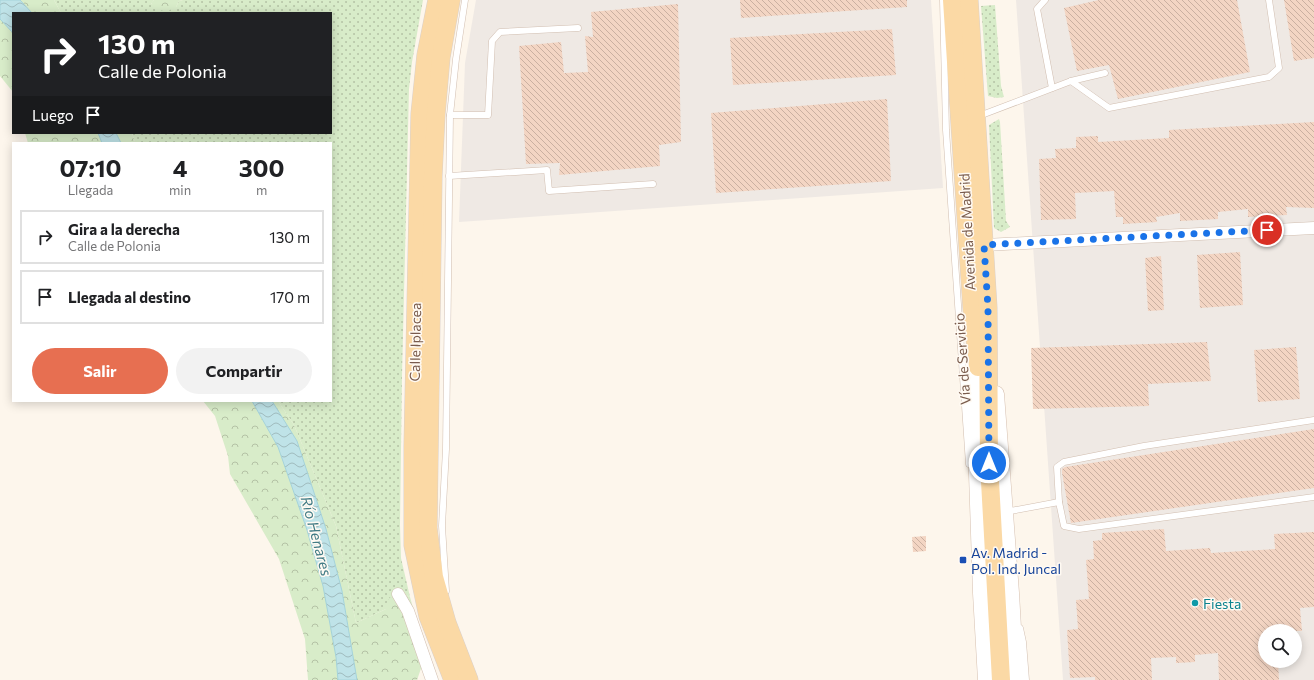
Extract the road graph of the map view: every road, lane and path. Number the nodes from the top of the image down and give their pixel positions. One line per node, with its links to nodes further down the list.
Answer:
1 (437, 0): 28 (main road, Calle Iplacea)
2 (451, 0): 26 (main road, Calle Iplacea)
3 (465, 0): 12 (lane)
4 (969, 0): 13 (main road, Avenida de Madrid)
5 (1045, 0): 11 (lane)
6 (1269, 0): 10 (lane)
7 (946, 1): 18 (main road, Avenida de Madrid); 23 (lane, Vía de Servicio)
8 (578, 28): 12 (lane)
9 (1105, 73): 10 (lane)
10 (1071, 81): 11 (lane)
11 (1052, 88): 13 (lane)
12 (450, 114): 14 (lane)
13 (975, 117): 17 (main road, Avenida de Madrid)
14 (449, 176): 15 (lane); 26 (lane)
15 (653, 184)
16 (1314, 228): 17 (street)
17 (984, 245): 18 (main road, Avenida de Madrid)
18 (980, 308): 22 (street); 23 (street); 31 (main road, Avenida de Madrid)
19 (1314, 420): 21 (lane)
20 (1314, 497): 21 (lane)
21 (1059, 502): 22 (lane)
22 (1005, 512): 24 (street)
23 (981, 593): 30 (street)
24 (1011, 593): 32 (street); 33 (lane)
25 (398, 594): 27 (street)
26 (447, 623): 29 (main road, Calle Iplacea)
27 (432, 680)
28 (453, 680)
29 (468, 680)
30 (986, 680)
31 (1001, 680)
32 (1016, 680)
33 (1026, 680)

